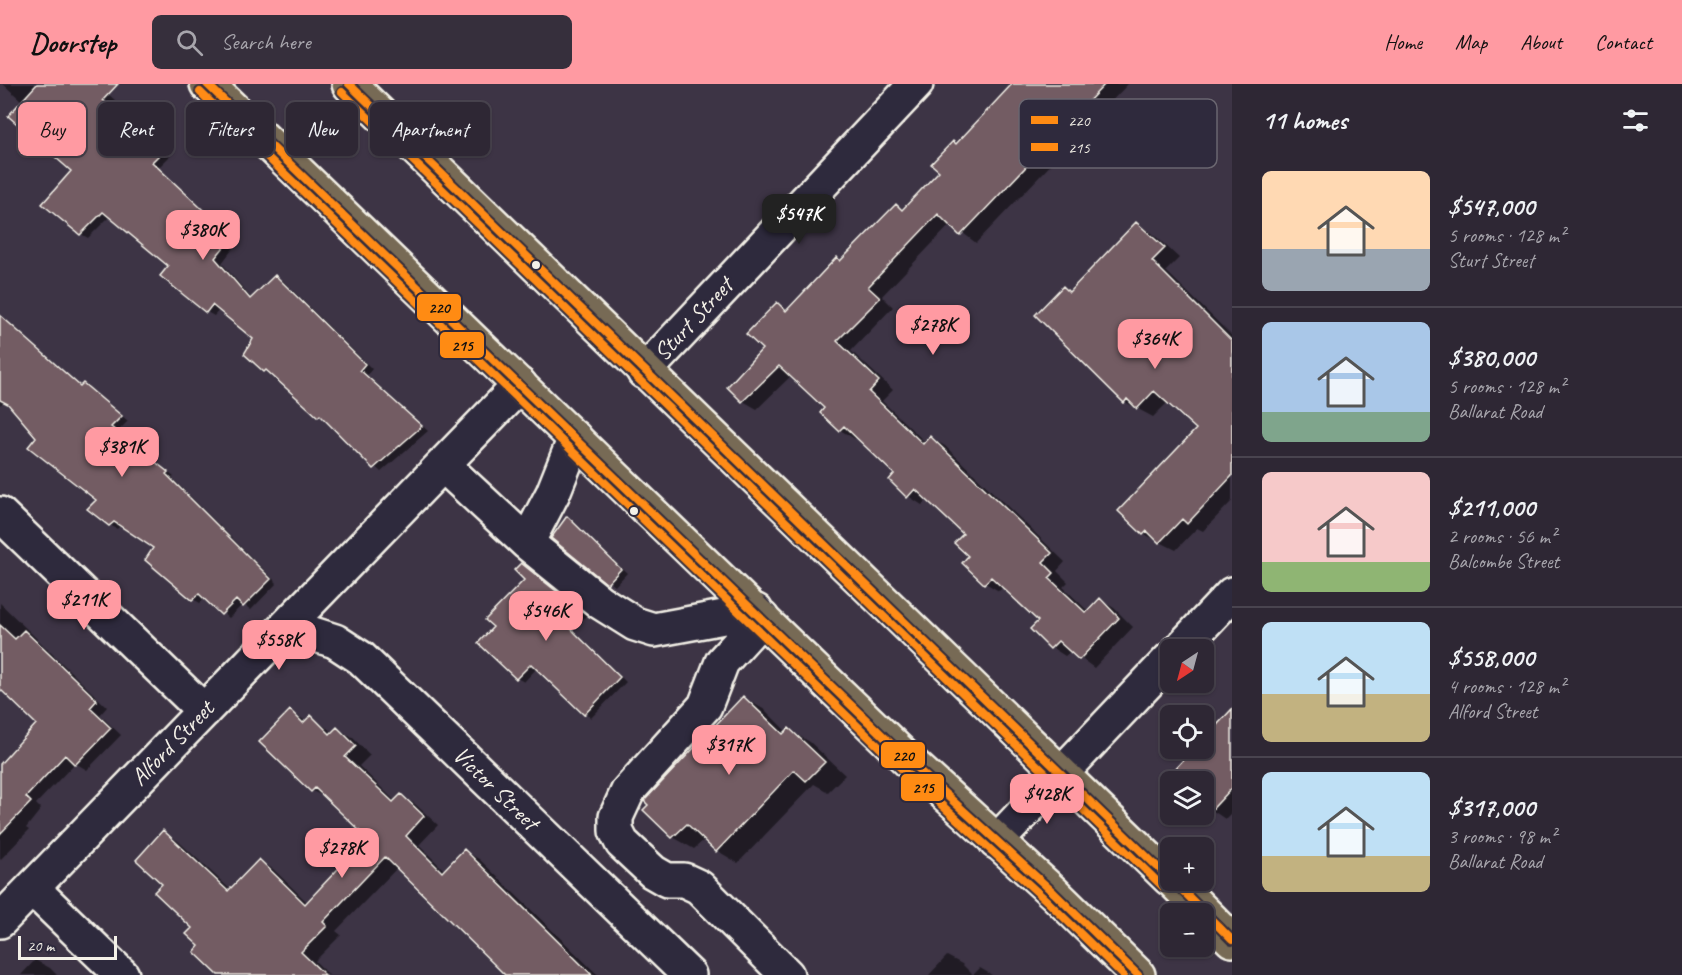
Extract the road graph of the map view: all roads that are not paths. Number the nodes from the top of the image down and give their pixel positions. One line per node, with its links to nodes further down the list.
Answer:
1 (207, 84): 5 (highway)
2 (349, 84): 4 (highway)
3 (916, 84): 4 (street, Sturt Street)
4 (644, 372): 16 (highway)
5 (520, 385): 6 (highway); 7 (street, Alford Street)
6 (575, 438): 9 (street); 11 (highway)
7 (443, 465): 9 (street); 12 (street, Alford Street)
8 (0, 514): 15 (street)
9 (527, 543): 11 (street)
10 (1232, 594): 13 (street)
11 (759, 615): 17 (highway); 19 (street)
12 (288, 626): 15 (street, Alford Street); 25 (street, Victor Street)
13 (1189, 639)
14 (1160, 669): 16 (street)
15 (204, 711): 20 (street, Alford Street)
16 (1062, 772): 17 (street); 18 (highway)
17 (996, 842): 28 (highway)
18 (1160, 869)
19 (653, 872): 26 (street); 27 (street)
20 (32, 888): 22 (street, Alford Street); 24 (street)
21 (1182, 891): 23 (highway)
22 (0, 921)
23 (1232, 940)
24 (122, 975)
25 (689, 975)
26 (761, 975)
27 (787, 975)
28 (1138, 975)

